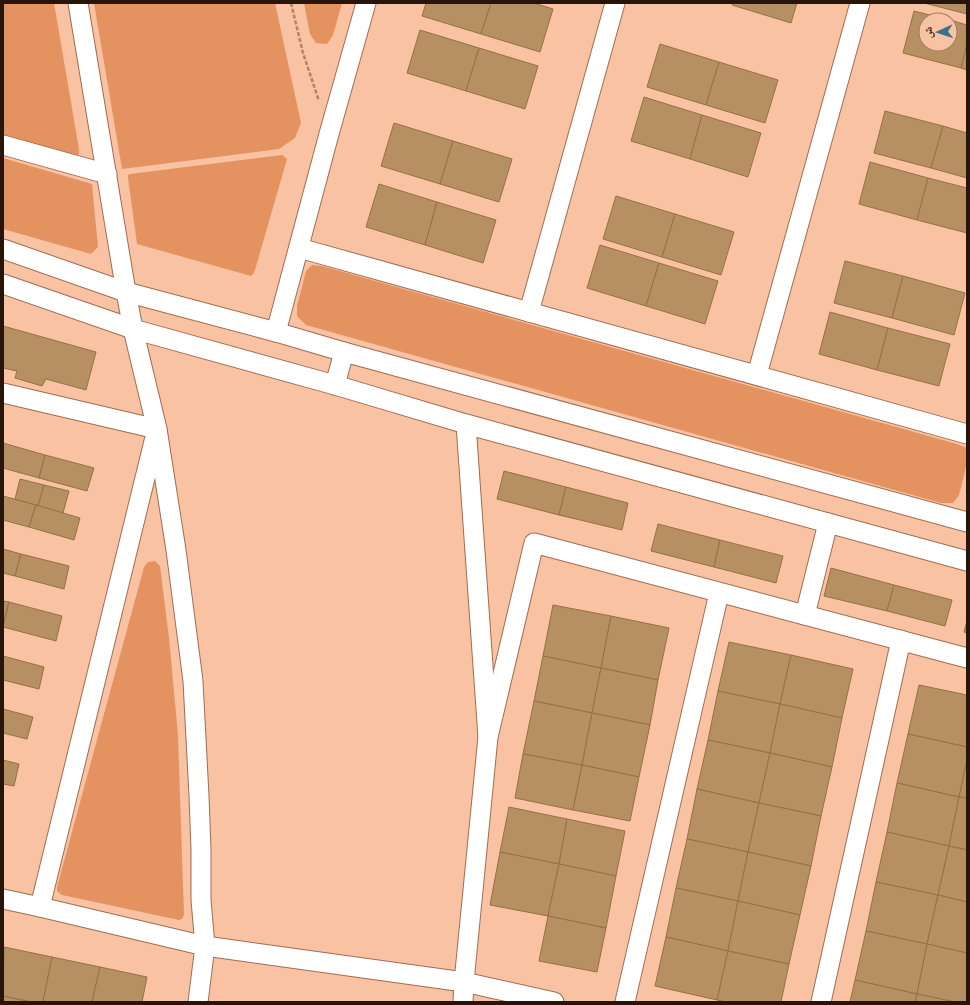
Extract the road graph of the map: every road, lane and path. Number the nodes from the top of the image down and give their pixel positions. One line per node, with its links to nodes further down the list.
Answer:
1 (78, 3): 8 (street)
2 (291, 3): 6 (path)
3 (366, 3): 9 (street)
4 (615, 3): 13 (street)
5 (860, 3): 17 (street)
6 (320, 104)
7 (3, 145): 8 (street)
8 (107, 174): 12 (street)
9 (299, 248): 13 (street); 15 (street)
10 (3, 249): 12 (street)
11 (3, 284): 14 (street)
12 (126, 292): 14 (street); 15 (street)
13 (529, 312): 17 (street)
14 (133, 329): 18 (street); 21 (street)
15 (276, 332): 16 (street)
16 (344, 352): 18 (street); 23 (street)
17 (757, 375): 22 (street)
18 (335, 386): 20 (street)
19 (3, 393): 21 (street)
20 (466, 424): 24 (street); 30 (street)
21 (157, 429): 32 (street); 33 (street)
22 (967, 434)
23 (965, 516)
24 (828, 523): 25 (street); 27 (street)
25 (967, 562)
26 (719, 592): 27 (street); 30 (street); 38 (street)
27 (805, 616): 28 (street)
28 (901, 640): 29 (street); 39 (street)
29 (967, 658)
30 (488, 737): 34 (street)
31 (3, 899): 32 (street)
32 (40, 907): 33 (street)
33 (205, 946): 34 (street); 35 (street)
34 (464, 982): 36 (street); 37 (street)
35 (198, 1002)
36 (463, 1002)
37 (554, 1002)
38 (625, 1002)
39 (821, 1002)

